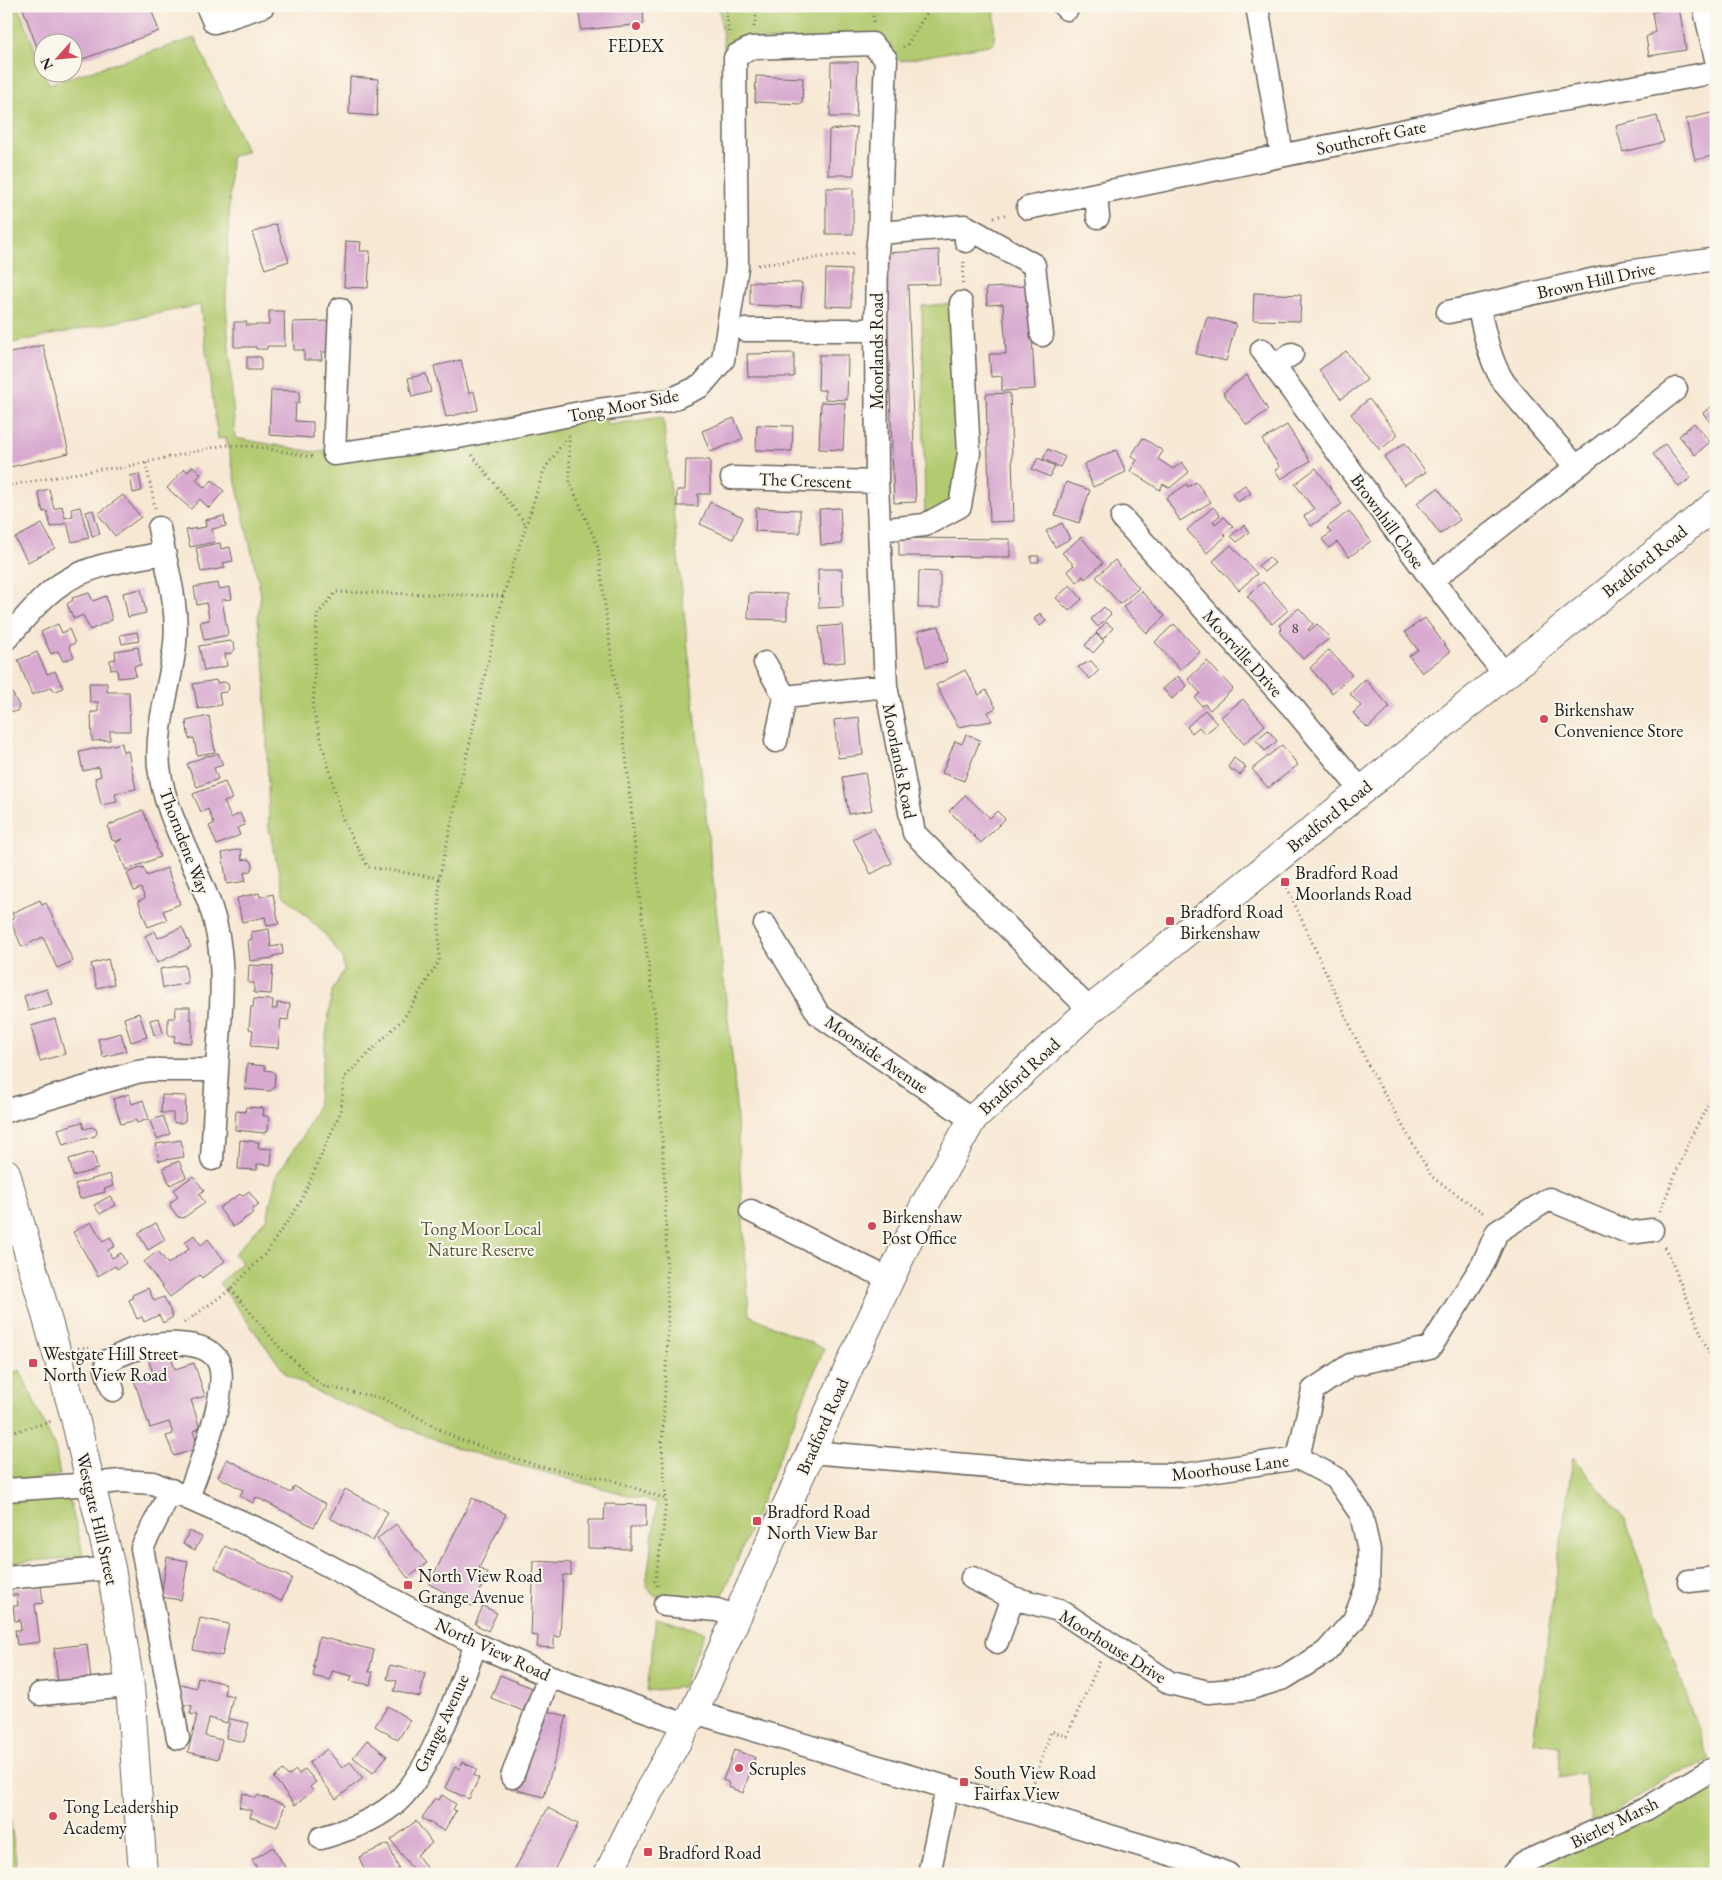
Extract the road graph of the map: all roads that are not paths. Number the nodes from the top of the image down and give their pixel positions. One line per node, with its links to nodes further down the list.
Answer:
1 (207, 6): 2 (street)
2 (263, 6)
3 (1257, 6): 8 (street)
4 (1704, 6): 6 (street)
5 (879, 52): 12 (street, Moorlands Road); 16 (street, Tong Moor Side)
6 (1716, 59)
7 (1716, 72): 8 (street, Southcroft Gate)
8 (1282, 156): 9 (street, Southcroft Gate)
9 (1096, 195): 10 (street, Southcroft Gate); 11 (street)
10 (1028, 208)
11 (1098, 217)
12 (878, 242): 19 (street, Moorlands Road); 20 (street)
13 (1716, 260): 15 (street, Brown Hill Drive)
14 (961, 303): 29 (street)
15 (1478, 306): 17 (street, Brown Hill Drive); 23 (street)
16 (340, 309)
17 (1448, 312)
18 (745, 330): 19 (street)
19 (876, 330): 25 (street, Moorlands Road)
20 (1042, 335)
21 (1276, 357): 31 (street, Brownhill Close)
22 (1661, 393): 23 (street)
23 (1576, 467): 31 (street)
24 (732, 478): 25 (street, The Crescent)
25 (877, 482): 29 (street, Moorlands Road)
26 (1716, 504): 34 (main road, Bradford Road)
27 (1122, 518): 38 (street, Moorville Drive)
28 (159, 528): 30 (street, Thorndene Way)
29 (879, 530): 35 (street, Moorlands Road)
30 (164, 553): 32 (street); 41 (street, Thorndene Way)
31 (1432, 580): 34 (street, Brownhill Close)
32 (6, 639)
33 (765, 663): 36 (street)
34 (1504, 674): 38 (main road, Bradford Road)
35 (886, 686): 36 (street); 40 (street, Moorlands Road)
36 (785, 697): 37 (street)
37 (776, 741)
38 (1361, 790): 40 (main road, Bradford Road)
39 (764, 925): 43 (street, Moorside Avenue)
40 (1090, 1010): 43 (main road, Bradford Road)
41 (217, 1070): 42 (street); 44 (street, Thorndene Way)
42 (6, 1111)
43 (972, 1120): 48 (main road, Bradford Road)
44 (212, 1159)
45 (6, 1173): 52 (main road, Westgate Hill Street)
46 (751, 1211): 48 (street)
47 (1652, 1230): 51 (street, Moorhouse Lane)
48 (891, 1280): 50 (main road, Bradford Road)
49 (113, 1390): 54 (street)
50 (810, 1452): 51 (street, Moorhouse Lane); 62 (main road, Bradford Road)
51 (1298, 1458): 60 (street, Moorhouse Drive)
52 (91, 1484): 53 (street, North View Road); 54 (street, North View Road); 55 (main road, Westgate Hill Street)
53 (6, 1490)
54 (180, 1494): 64 (street, North View Road); 69 (street)
55 (111, 1568): 56 (street); 66 (main road, Westgate Hill Street)
56 (6, 1578)
57 (972, 1578): 60 (street, Moorhouse Drive)
58 (1716, 1578): 59 (street)
59 (1689, 1581)
60 (1013, 1598): 63 (street)
61 (665, 1605): 62 (street)
62 (738, 1617): 68 (main road, Bradford Road)
63 (997, 1642)
64 (476, 1644): 65 (street, North View Road); 73 (street, Grange Avenue)
65 (549, 1676): 68 (street, North View Road); 71 (street)
66 (130, 1686): 67 (street); 74 (main road, Westgate Hill Street)
67 (40, 1694)
68 (690, 1719): 72 (street, North View Road); 75 (main road, Bradford Road)
69 (178, 1738)
70 (1716, 1768): 78 (street, Bierley Marsh)
71 (512, 1777)
72 (947, 1788): 76 (street); 77 (street, North View Road)
73 (321, 1838)
74 (143, 1874)
75 (608, 1874)
76 (929, 1874)
77 (1228, 1874)
78 (1513, 1874)

